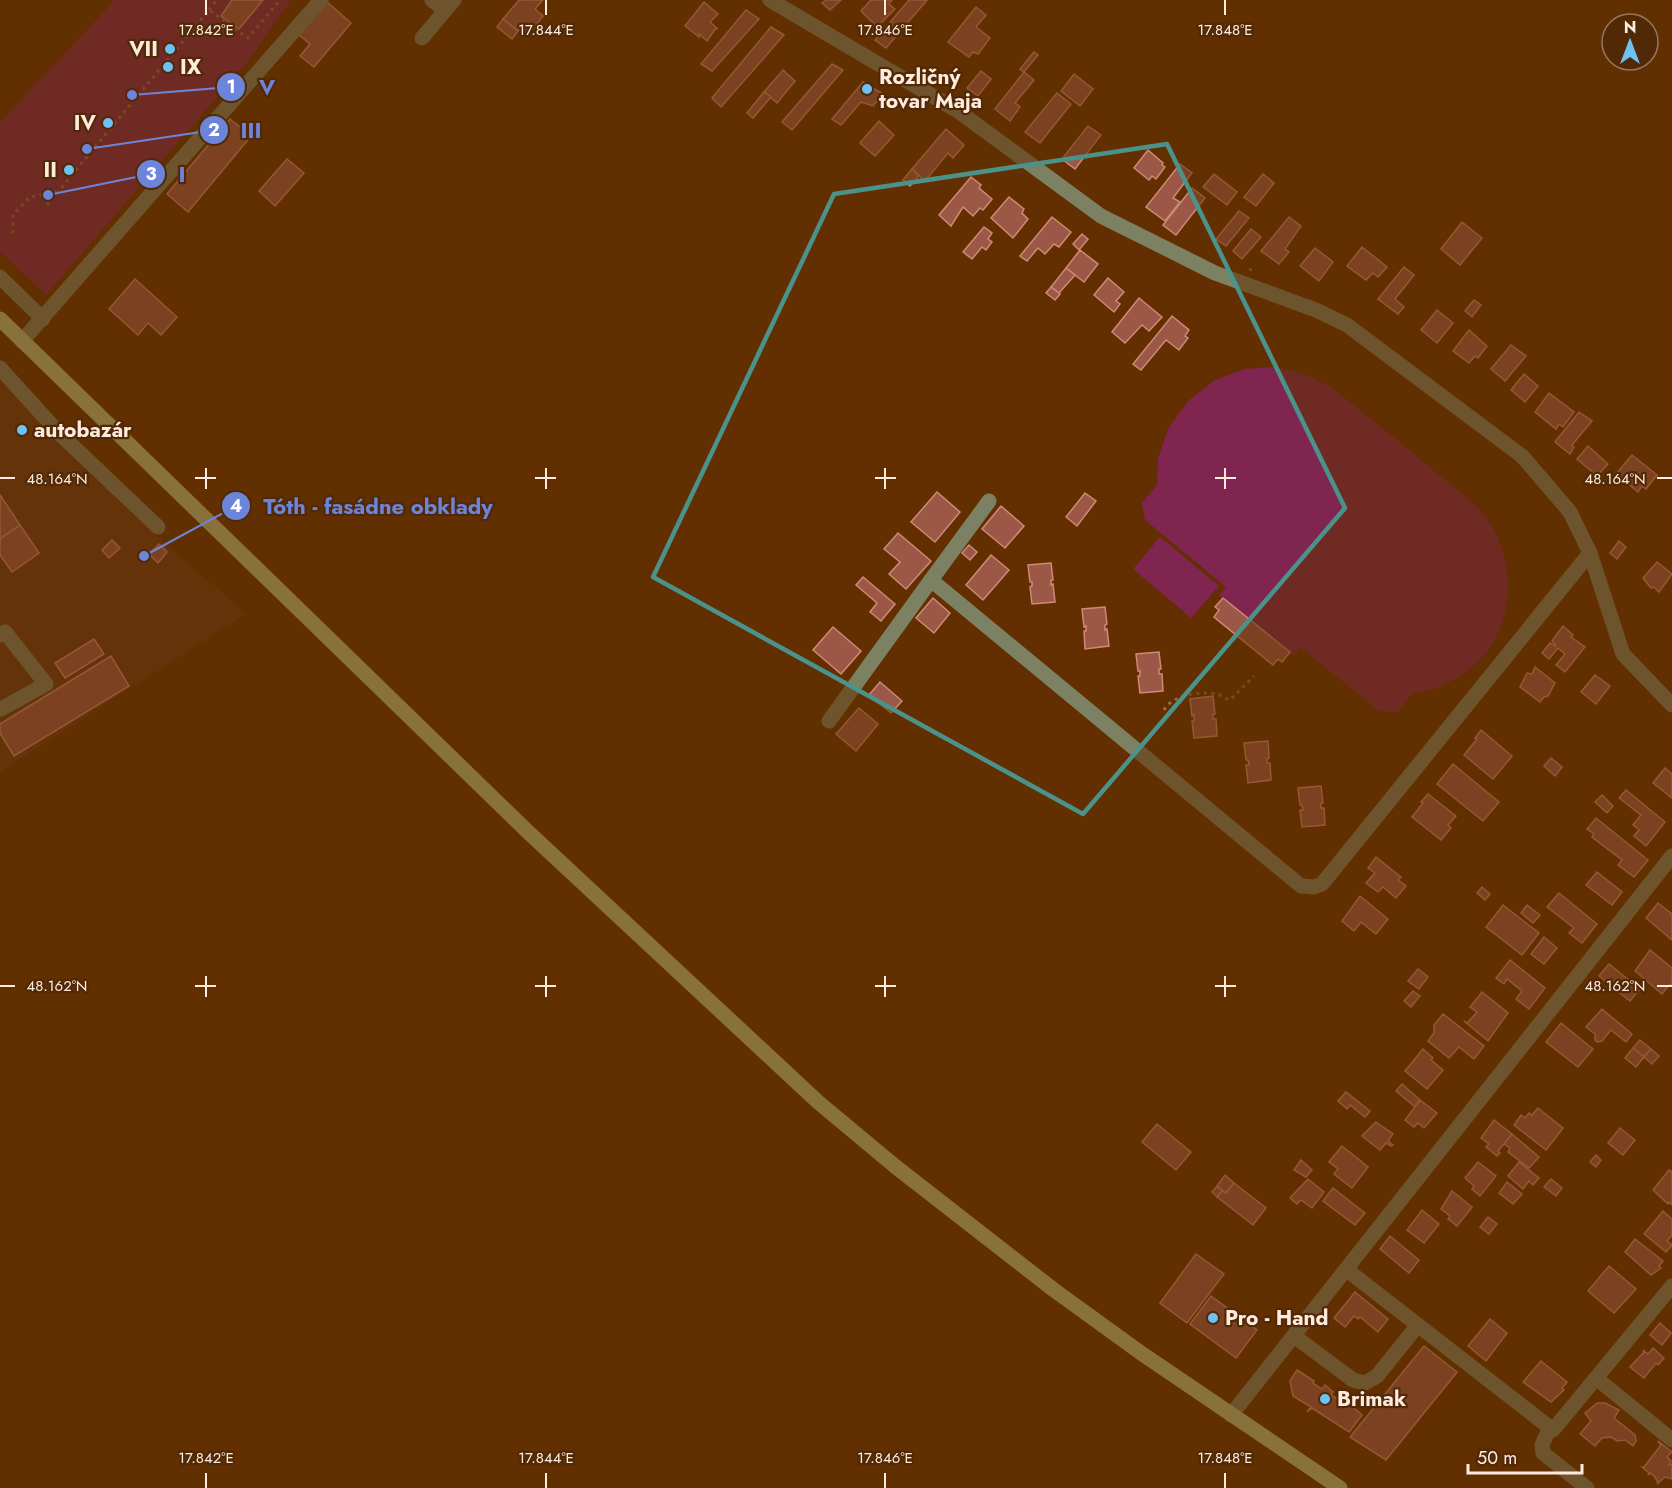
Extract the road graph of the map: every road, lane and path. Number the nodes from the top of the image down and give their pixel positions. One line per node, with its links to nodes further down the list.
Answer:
1 (217, 0): 7 (path)
2 (280, 0): 7 (path)
3 (321, 0): 14 (street)
4 (432, 0): 6 (street)
5 (770, 0): 19 (street)
6 (450, 5): 8 (street)
7 (209, 10): 9 (path)
8 (422, 38)
9 (58, 192): 10 (path); 11 (path)
10 (47, 204)
11 (13, 233)
12 (0, 277): 14 (street)
13 (0, 319): 15 (main road)
14 (43, 319): 15 (street)
15 (22, 341): 33 (main road)
16 (0, 368): 18 (street)
17 (988, 501): 20 (street)
18 (158, 527)
19 (1590, 554): 20 (street); 23 (street)
20 (931, 580): 26 (street)
21 (0, 635): 24 (street)
22 (1254, 676): 25 (path)
23 (1670, 699)
24 (0, 708)
25 (1164, 710)
26 (829, 721)
27 (1672, 856): 28 (street)
28 (1347, 1270): 30 (street); 31 (street)
29 (1672, 1286): 32 (street)
30 (1418, 1325): 31 (street); 34 (street)
31 (1294, 1336): 33 (street)
32 (1596, 1378): 34 (street); 35 (street)
33 (1231, 1415): 36 (main road)
34 (1550, 1427): 37 (street)
35 (1672, 1440)
36 (1340, 1488)
37 (1587, 1488)

